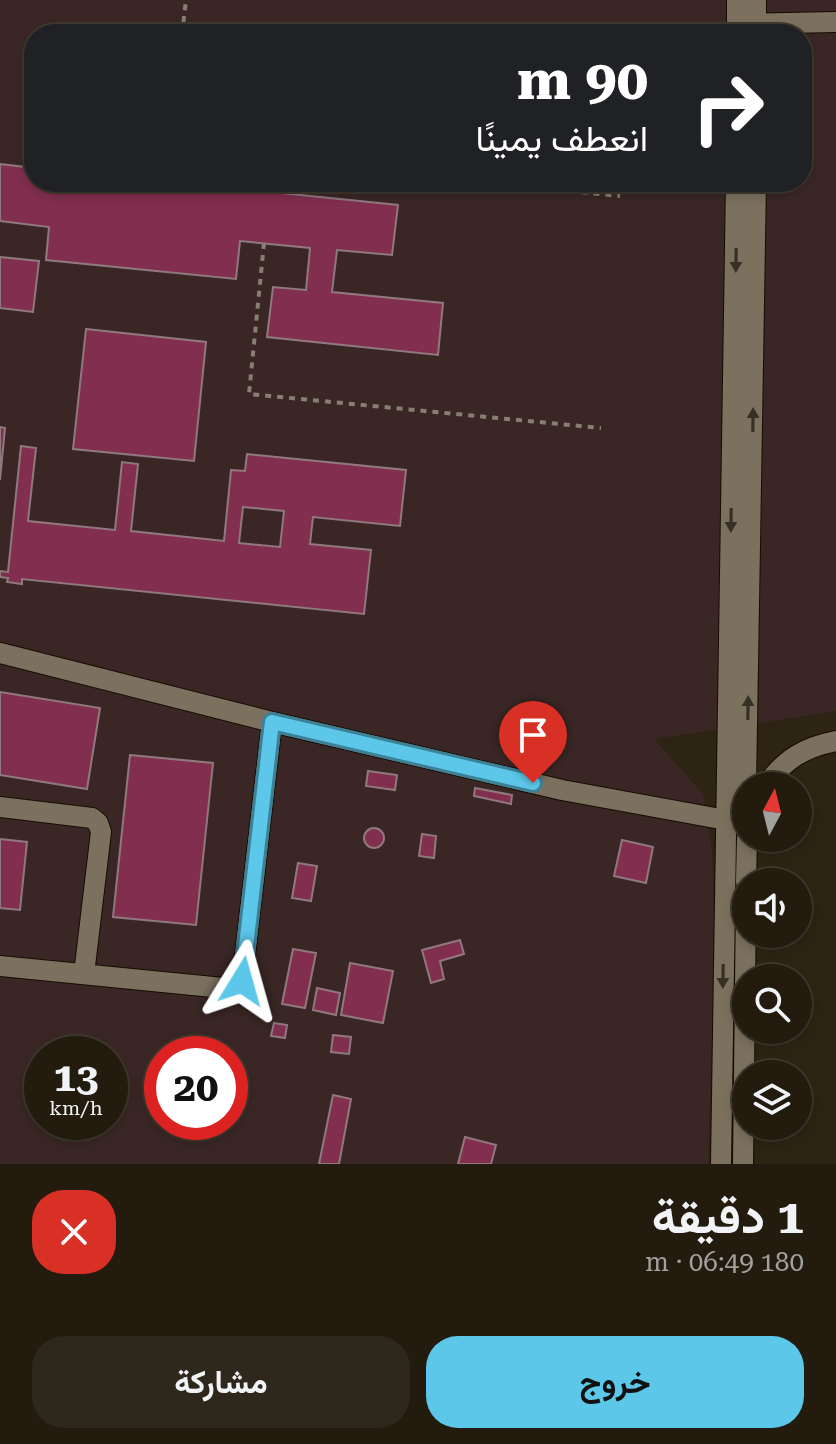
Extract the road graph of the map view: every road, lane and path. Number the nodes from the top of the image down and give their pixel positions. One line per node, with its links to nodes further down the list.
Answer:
1 (186, 0): 5 (path)
2 (737, 0): 6 (street)
3 (756, 0): 7 (street)
4 (836, 22): 8 (street)
5 (183, 24)
6 (744, 24)
7 (748, 24)
8 (810, 24)
9 (578, 192): 12 (path)
10 (736, 192): 18 (street, one-way to 18)
11 (756, 192): 19 (street, one-way to 11)
12 (620, 196)
13 (264, 243): 14 (path)
14 (601, 428)
15 (0, 653): 16 (street)
16 (272, 722): 22 (street); 26 (street)
17 (836, 741): 20 (street)
18 (741, 772)
19 (746, 772)
20 (775, 772)
21 (0, 807): 26 (street)
22 (732, 818)
23 (739, 852): 27 (street, one-way to 27)
24 (745, 948): 28 (street)
25 (0, 966): 26 (street)
26 (84, 974)
27 (721, 1164)
28 (743, 1164)

